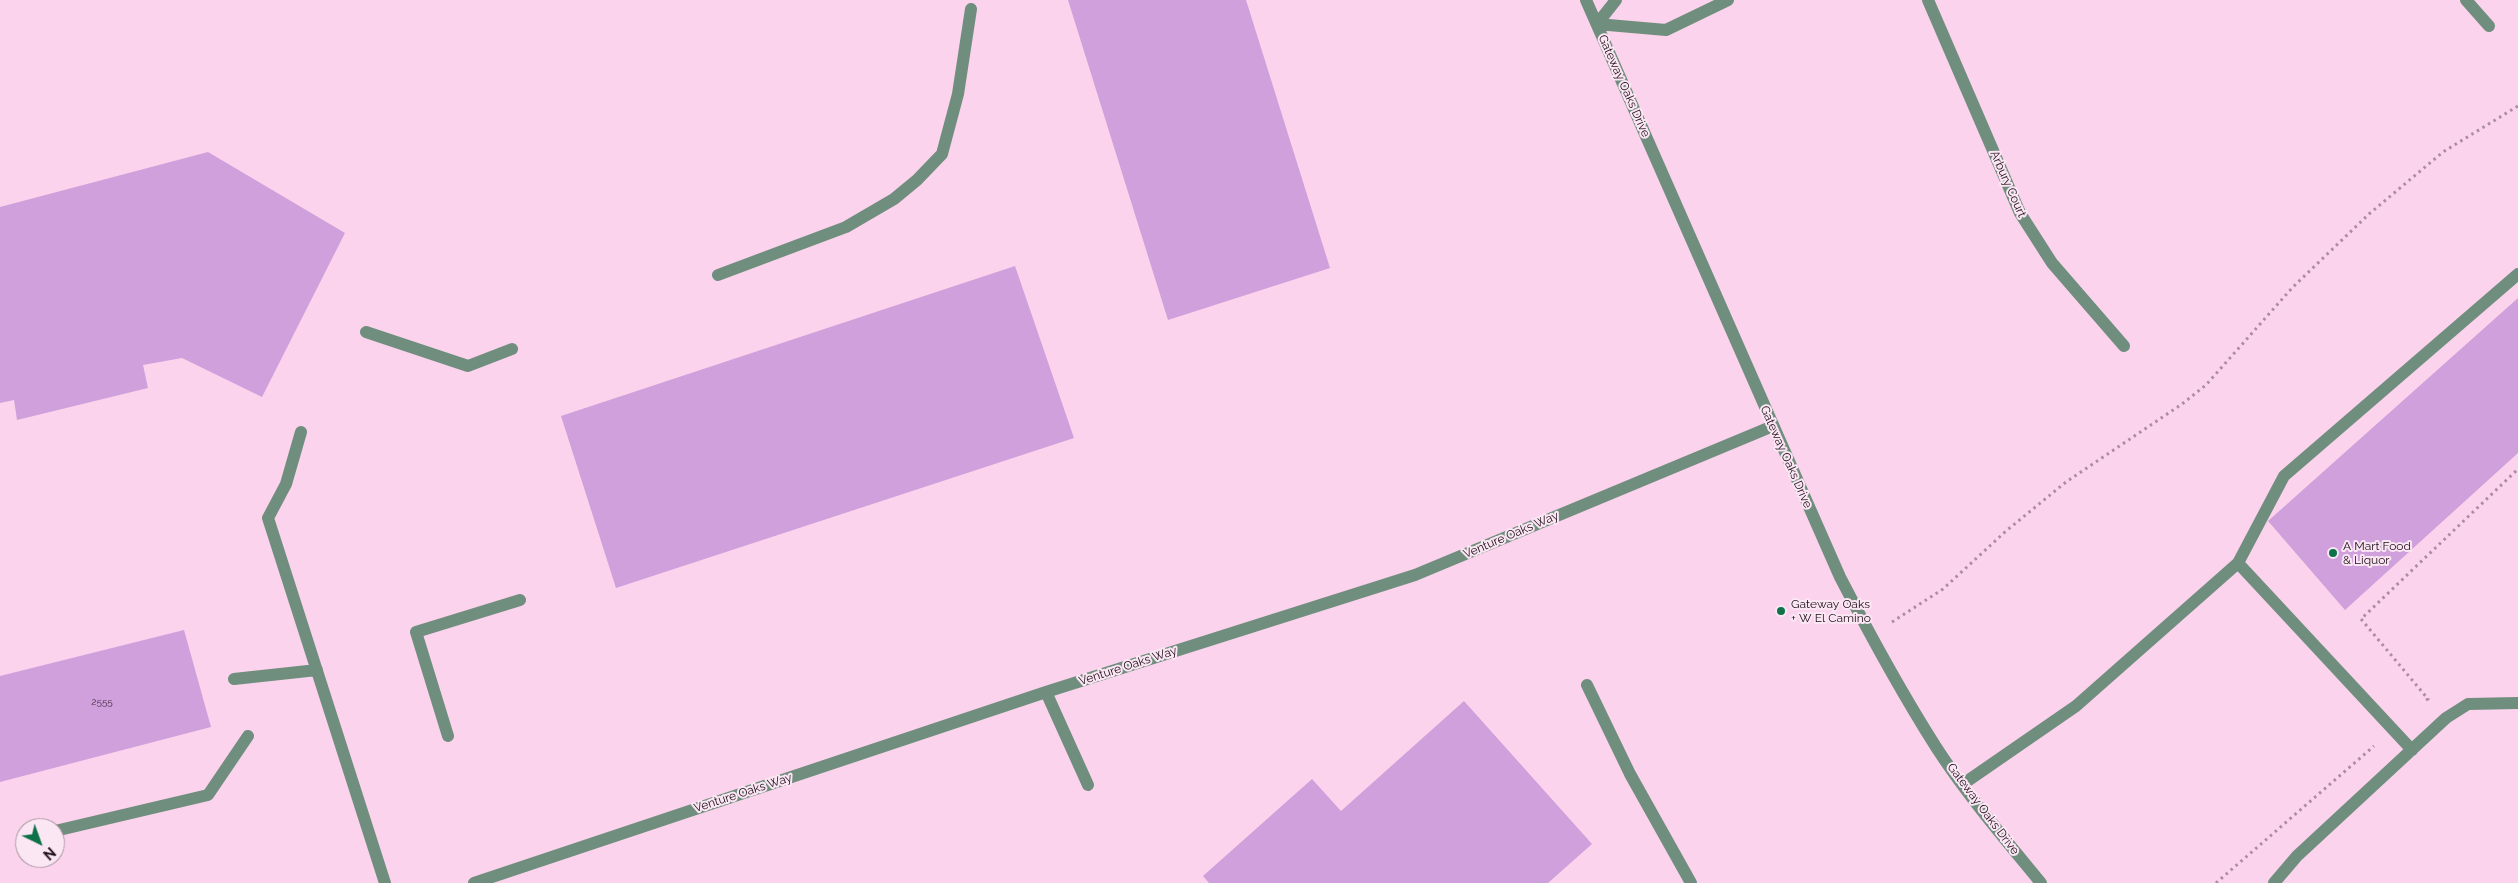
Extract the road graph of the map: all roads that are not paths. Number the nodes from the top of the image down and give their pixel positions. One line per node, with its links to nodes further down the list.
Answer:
1 (1586, 0): 7 (street, Gateway Oaks Drive)
2 (1616, 0): 7 (street)
3 (1728, 0): 7 (street)
4 (1928, 0): 12 (street, Arbury Court)
5 (2466, 0): 8 (street)
6 (971, 9): 10 (street)
7 (1597, 24): 14 (street, Gateway Oaks Drive)
8 (2489, 26)
9 (2518, 274): 16 (street)
10 (718, 275)
11 (366, 332): 13 (street)
12 (2124, 346)
13 (512, 349)
14 (1773, 426): 21 (street, Venture Oaks Way); 26 (street, Gateway Oaks Drive)
15 (301, 432): 18 (street)
16 (2238, 564): 25 (street); 26 (street)
17 (520, 600): 24 (street)
18 (317, 670): 19 (street); 29 (street)
19 (234, 679)
20 (1587, 685): 31 (street)
21 (1046, 692): 27 (street); 30 (street, Venture Oaks Way)
22 (2518, 703): 25 (street)
23 (248, 736): 28 (street)
24 (448, 736)
25 (2412, 750): 33 (street)
26 (1963, 784): 32 (street, Gateway Oaks Drive)
27 (1088, 785)
28 (65, 829)
29 (385, 883)
30 (474, 883)
31 (1691, 883)
32 (2041, 883)
33 (2274, 883)

